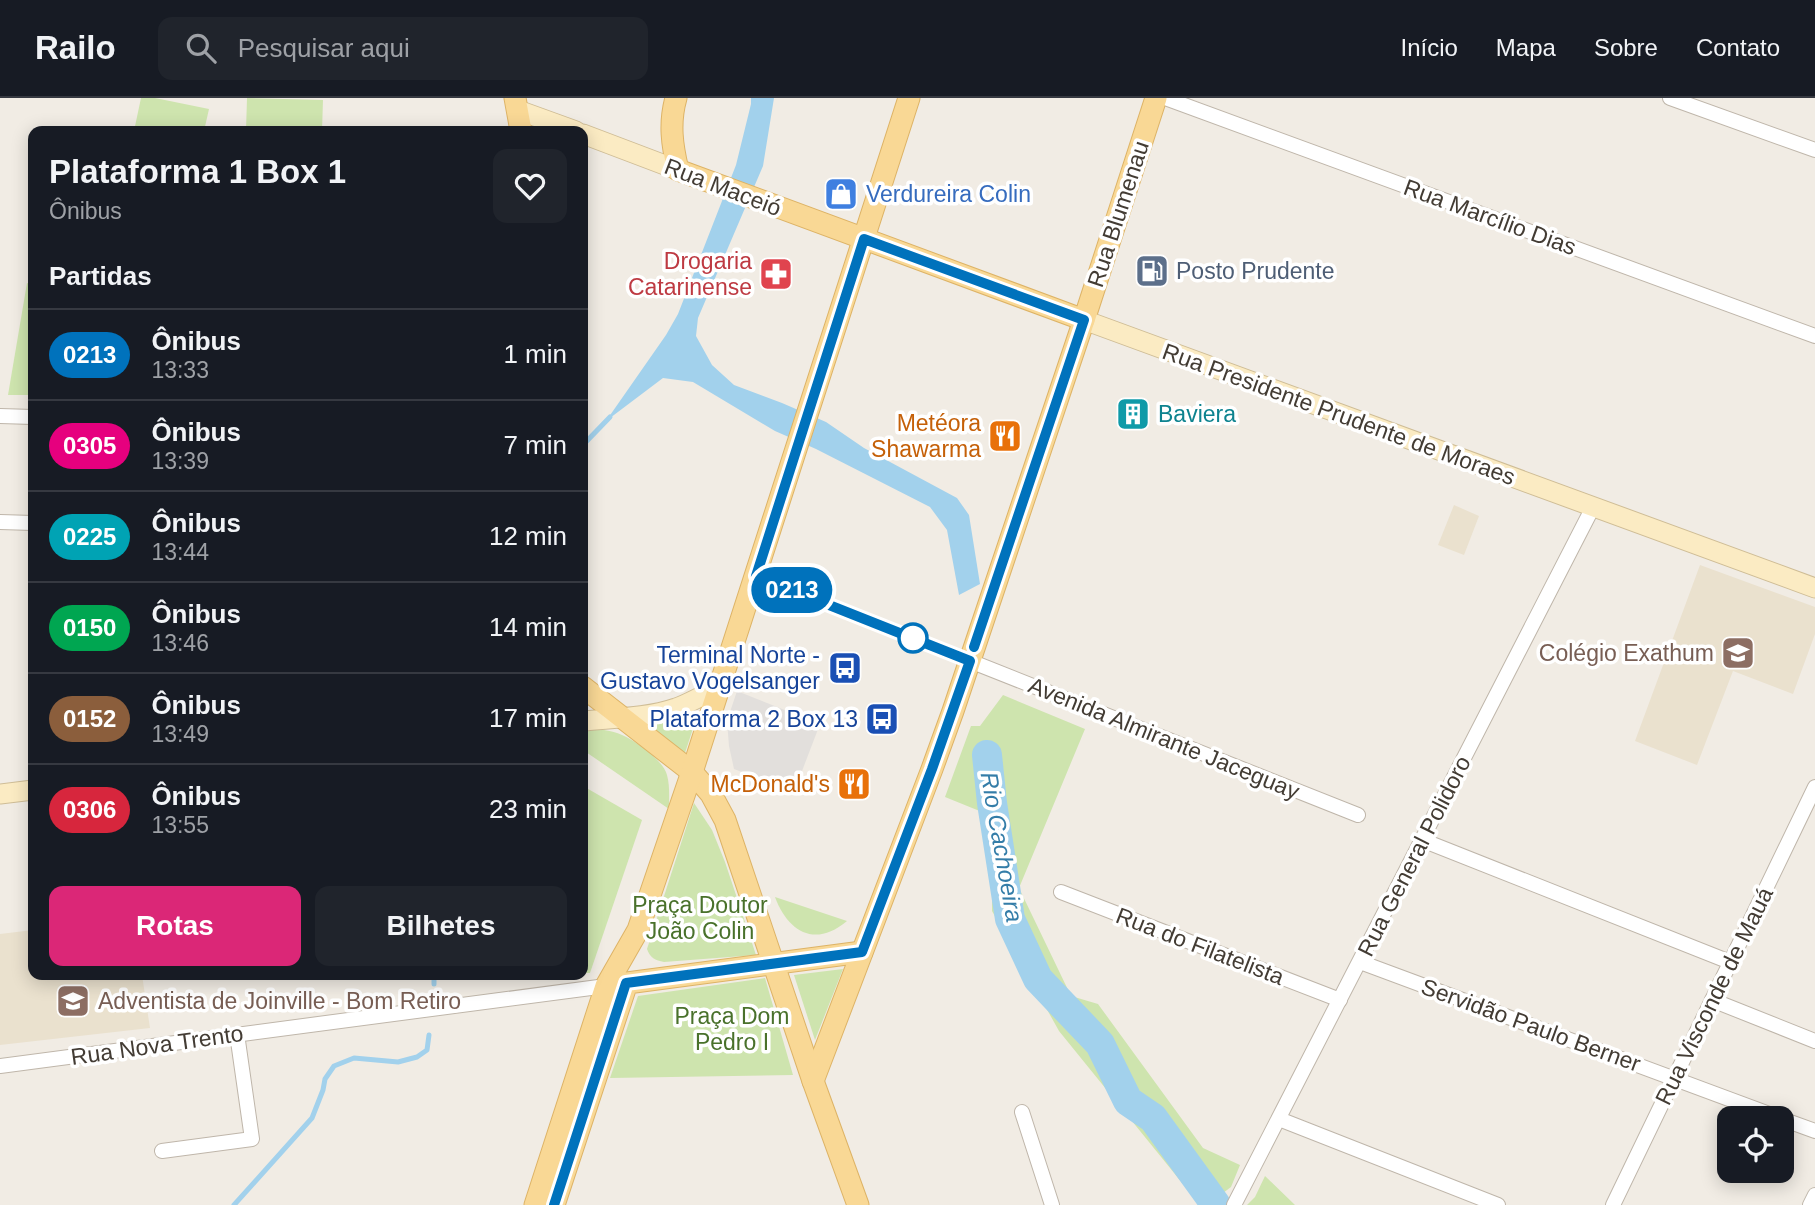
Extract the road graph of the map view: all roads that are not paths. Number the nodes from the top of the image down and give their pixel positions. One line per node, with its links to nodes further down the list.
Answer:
1 (676, 98): 11 (main road)
2 (909, 98): 12 (main road)
3 (1156, 98): 13 (main road, Rua Blumenau)
4 (1165, 98): 14 (street, Rua Marcílio Dias)
5 (1670, 98): 10 (street)
6 (517, 104): 7 (main road); 8 (main road)
7 (520, 126)
8 (565, 126)
9 (588, 136): 11 (main road, Rua Maceió)
10 (1815, 150)
11 (678, 170): 12 (main road, Rua Maceió)
12 (864, 239): 13 (main road, Rua Presidente Prudente de Moraes); 22 (main road)
13 (1084, 320): 17 (main road, Rua Presidente Prudente de Moraes); 21 (main road, Rua Blumenau)
14 (1815, 336)
15 (0, 416): 16 (street)
16 (28, 417)
17 (1593, 507): 20 (main road, Rua Presidente Prudente de Moraes); 31 (street, Rua General Polidoro)
18 (0, 522): 19 (street)
19 (28, 523)
20 (1815, 588)
21 (970, 661): 30 (street, Avenida Almirante Jaceguay); 34 (main road, Rua Blumenau)
22 (720, 686): 24 (main road); 26 (main road)
23 (588, 691): 24 (main road)
24 (621, 717): 25 (main road); 26 (main road)
25 (588, 720)
26 (692, 772): 33 (main road); 37 (main road)
27 (1815, 787): 36 (street, Rua Visconde de Mauá)
28 (28, 791): 29 (main road)
29 (0, 794)
30 (1357, 815)
31 (1422, 840): 35 (street, Rua General Polidoro); 36 (street)
32 (1061, 892): 39 (street, Rua do Filatelista)
33 (638, 930): 38 (main road); 38 (main road)
34 (862, 952): 37 (main road, Rua Nova Trento); 45 (main road, Rua Blumenau)
35 (1360, 962): 39 (street, Rua General Polidoro); 44 (street, Servidão Paulo Berner)
36 (1730, 962): 40 (street, Rua Visconde de Mauá)
37 (774, 964): 38 (main road, Rua Nova Trento); 45 (main road)
38 (626, 983): 41 (street, Rua Nova Trento); 53 (main road); 54 (main road)
39 (1340, 1000): 48 (street, Rua General Polidoro)
40 (1712, 1000): 42 (street); 44 (street, Rua Visconde de Mauá)
41 (237, 1034): 43 (street, Rua Nova Trento); 51 (street)
42 (1815, 1041)
43 (0, 1066)
44 (1674, 1079): 46 (street, Servidão Paulo Berner); 59 (street, Rua Visconde de Mauá)
45 (813, 1081): 55 (main road)
46 (1748, 1106)
47 (1022, 1112): 56 (street)
48 (1279, 1119): 57 (street, Rua General Polidoro); 58 (street)
49 (1794, 1123): 50 (street, Servidão Paulo Berner)
50 (1815, 1131)
51 (162, 1150)
52 (1815, 1195): 60 (street)
53 (535, 1205)
54 (554, 1205)
55 (858, 1205)
56 (1052, 1205)
57 (1234, 1205)
58 (1498, 1205)
59 (1613, 1205)
60 (1810, 1205)

